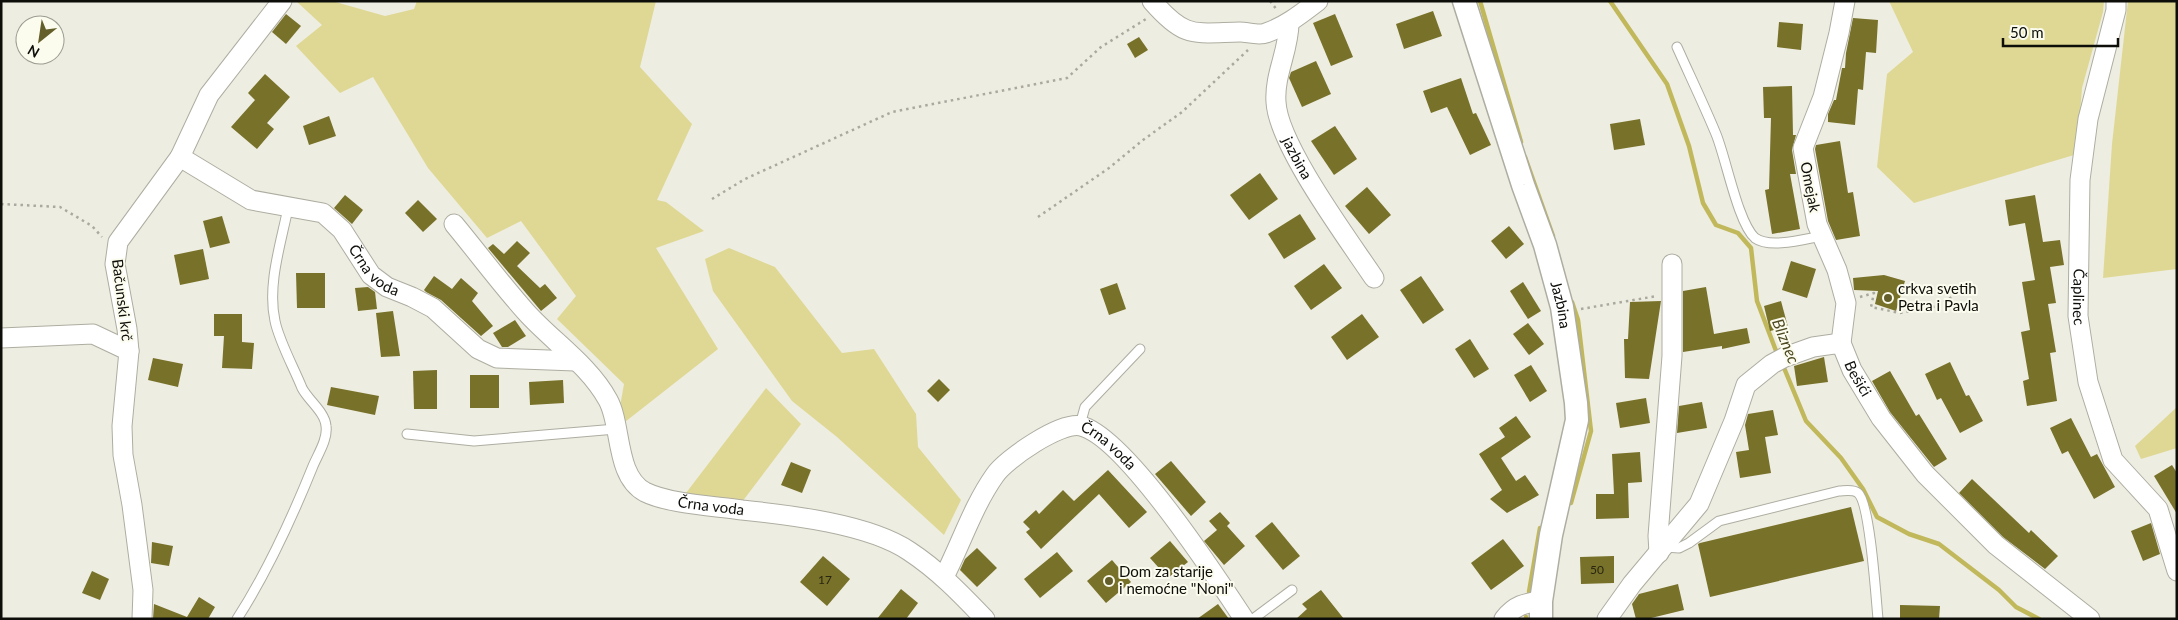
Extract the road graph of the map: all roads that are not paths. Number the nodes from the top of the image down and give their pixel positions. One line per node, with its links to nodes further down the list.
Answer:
1 (282, 1): 9 (street, Bačunski krč)
2 (1318, 1): 7 (street)
3 (1464, 1): 27 (street, Jazbina)
4 (1845, 1): 12 (street, Omejak)
5 (2116, 1): 24 (street, Čaplinec)
6 (1156, 6): 7 (street)
7 (1289, 23): 14 (street, jazbina)
8 (1678, 47): 12 (lane)
9 (180, 157): 10 (street, Črna voda); 18 (street, Bačunski krč)
10 (288, 208): 19 (street, Črna voda); 29 (lane)
11 (454, 224): 19 (street, Črna voda)
12 (1822, 236): 16 (street, Omejak)
13 (1672, 264): 23 (street)
14 (1374, 278)
15 (1, 338): 18 (street)
16 (1841, 343): 23 (street, Bešići); 36 (street, Bešići)
17 (1140, 349): 20 (lane)
18 (129, 351): 28 (street, Bačunski krč)
19 (575, 361): 21 (street, Črna voda)
20 (1080, 425): 25 (street, Črna voda); 31 (street, Črna voda)
21 (616, 428): 22 (lane); 25 (street, Črna voda)
22 (407, 434)
23 (1662, 550): 34 (street, Bešići); 35 (lane)
24 (2177, 571)
25 (944, 577): 30 (street, Črna voda)
26 (1292, 590): 32 (lane)
27 (1541, 610): 33 (street)
28 (142, 619)
29 (237, 619)
30 (985, 619)
31 (1244, 619)
32 (1253, 619)
33 (1504, 619)
34 (1607, 619)
35 (1878, 619)
36 (2090, 619)

